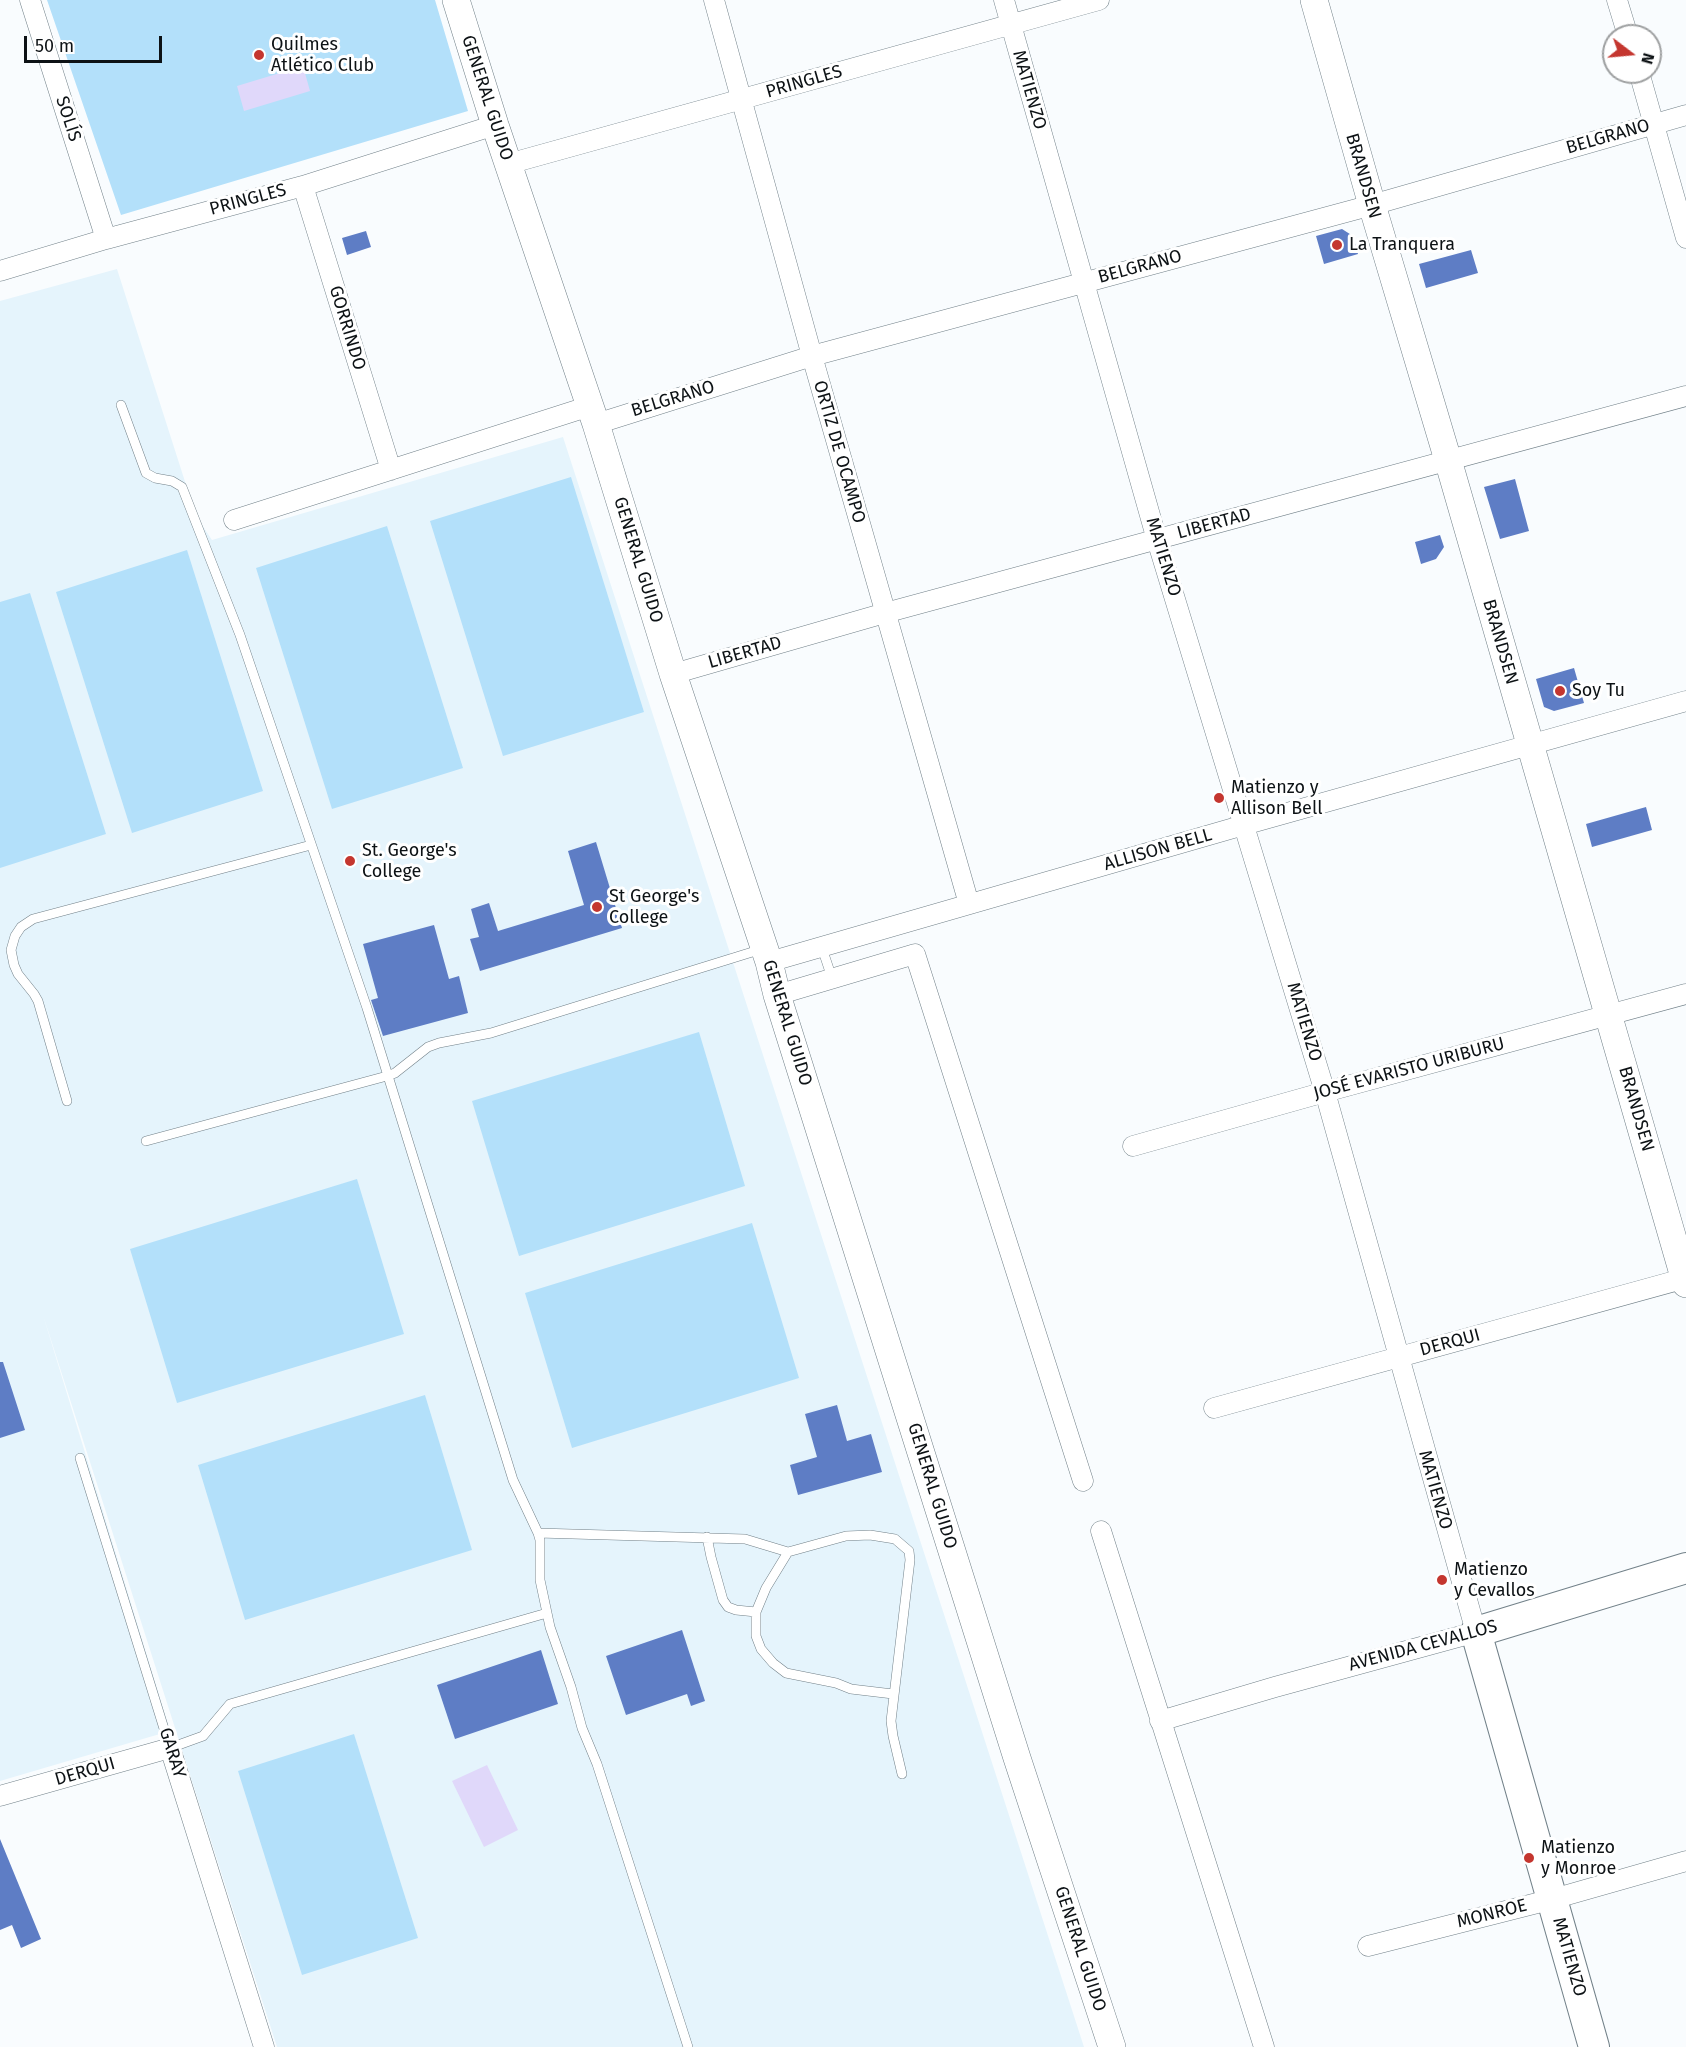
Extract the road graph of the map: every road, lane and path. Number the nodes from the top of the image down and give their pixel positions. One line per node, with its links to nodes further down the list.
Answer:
1 (30, 0): 19 (street, SOLÍS)
2 (456, 0): 13 (main road, GENERAL GUIDO)
3 (714, 0): 11 (street, ORTIZ DE OCAMPO)
4 (1004, 0): 8 (street, MATIENZO)
5 (1099, 0): 8 (street, PRINGLES)
6 (1314, 0): 17 (main road, BRANDSEN)
7 (1617, 0): 9 (street)
8 (1010, 24): 11 (street, PRINGLES); 21 (street, MATIENZO)
9 (1624, 24)
10 (1642, 84): 14 (street)
11 (742, 100): 15 (street, PRINGLES); 22 (street, ORTIZ DE OCAMPO)
12 (1686, 115): 14 (street, BELGRANO)
13 (495, 124): 15 (main road, GENERAL GUIDO); 16 (street, PRINGLES)
14 (1654, 124): 17 (street, BELGRANO); 18 (street)
15 (508, 164): 25 (main road, GENERAL GUIDO)
16 (303, 186): 19 (street, PRINGLES); 27 (street, GORRINDO)
17 (1372, 205): 21 (street, BELGRANO); 26 (main road, BRANDSEN)
18 (1686, 238)
19 (106, 239): 20 (street, PRINGLES)
20 (0, 271)
21 (1084, 282): 22 (street, BELGRANO); 29 (street, MATIENZO)
22 (812, 356): 25 (street, BELGRANO); 30 (street, ORTIZ DE OCAMPO)
23 (1686, 396): 26 (street, LIBERTAD)
24 (121, 405): 35 (lane)
25 (593, 415): 27 (street, BELGRANO); 31 (main road, GENERAL GUIDO)
26 (1448, 460): 29 (street, LIBERTAD); 33 (main road, BRANDSEN)
27 (391, 470): 28 (street, BELGRANO)
28 (234, 520)
29 (1157, 540): 30 (street, LIBERTAD); 34 (street, MATIENZO)
30 (885, 613): 31 (street, LIBERTAD); 36 (street, ORTIZ DE OCAMPO)
31 (673, 674): 38 (main road, GENERAL GUIDO)
32 (1686, 701): 33 (street, ALLISON BELL)
33 (1529, 745): 34 (street, ALLISON BELL); 42 (main road, BRANDSEN)
34 (1244, 825): 36 (street, ALLISON BELL); 44 (street, MATIENZO)
35 (311, 845): 43 (lane); 45 (lane)
36 (969, 904): 37 (street, ALLISON BELL)
37 (822, 948): 38 (street, ALLISON BELL); 39 (lane)
38 (766, 955): 41 (main road, GENERAL GUIDO); 43 (lane)
39 (831, 978): 41 (street); 52 (street)
40 (1686, 994): 42 (street, JOSÉ EVARISTO URIBURU)
41 (777, 995): 71 (main road, GENERAL GUIDO)
42 (1609, 1015): 44 (street, JOSÉ EVARISTO URIBURU); 48 (main road, BRANDSEN)
43 (387, 1076): 46 (lane); 54 (lane)
44 (1324, 1092): 47 (street, JOSÉ EVARISTO URIBURU); 49 (street, MATIENZO)
45 (67, 1101)
46 (147, 1141)
47 (1133, 1146)
48 (1685, 1280): 49 (street, DERQUI)
49 (1398, 1357): 50 (street, DERQUI); 60 (street, MATIENZO)
50 (1214, 1408)
51 (80, 1458): 63 (lane, GARAY)
52 (1083, 1481)
53 (1101, 1531): 62 (street)
54 (538, 1533): 55 (lane); 59 (lane)
55 (707, 1537): 56 (lane); 58 (lane)
56 (788, 1552): 58 (lane); 61 (lane)
57 (1686, 1568): 60 (main road, AVENIDA CEVALLOS)
58 (756, 1612): 61 (lane)
59 (547, 1613): 63 (lane); 70 (lane)
60 (1476, 1632): 62 (street, AVENIDA CEVALLOS); 67 (main road, MATIENZO)
61 (893, 1695): 64 (lane)
62 (1160, 1720): 72 (street)
63 (170, 1748): 65 (street, DERQUI); 69 (street, GARAY)
64 (902, 1774)
65 (0, 1796)
66 (1686, 1861): 67 (street, MONROE)
67 (1553, 1899): 68 (street, MONROE); 73 (main road, MATIENZO)
68 (1368, 1946)
69 (264, 2047)
70 (688, 2047)
71 (1112, 2047)
72 (1264, 2047)
73 (1594, 2047)

